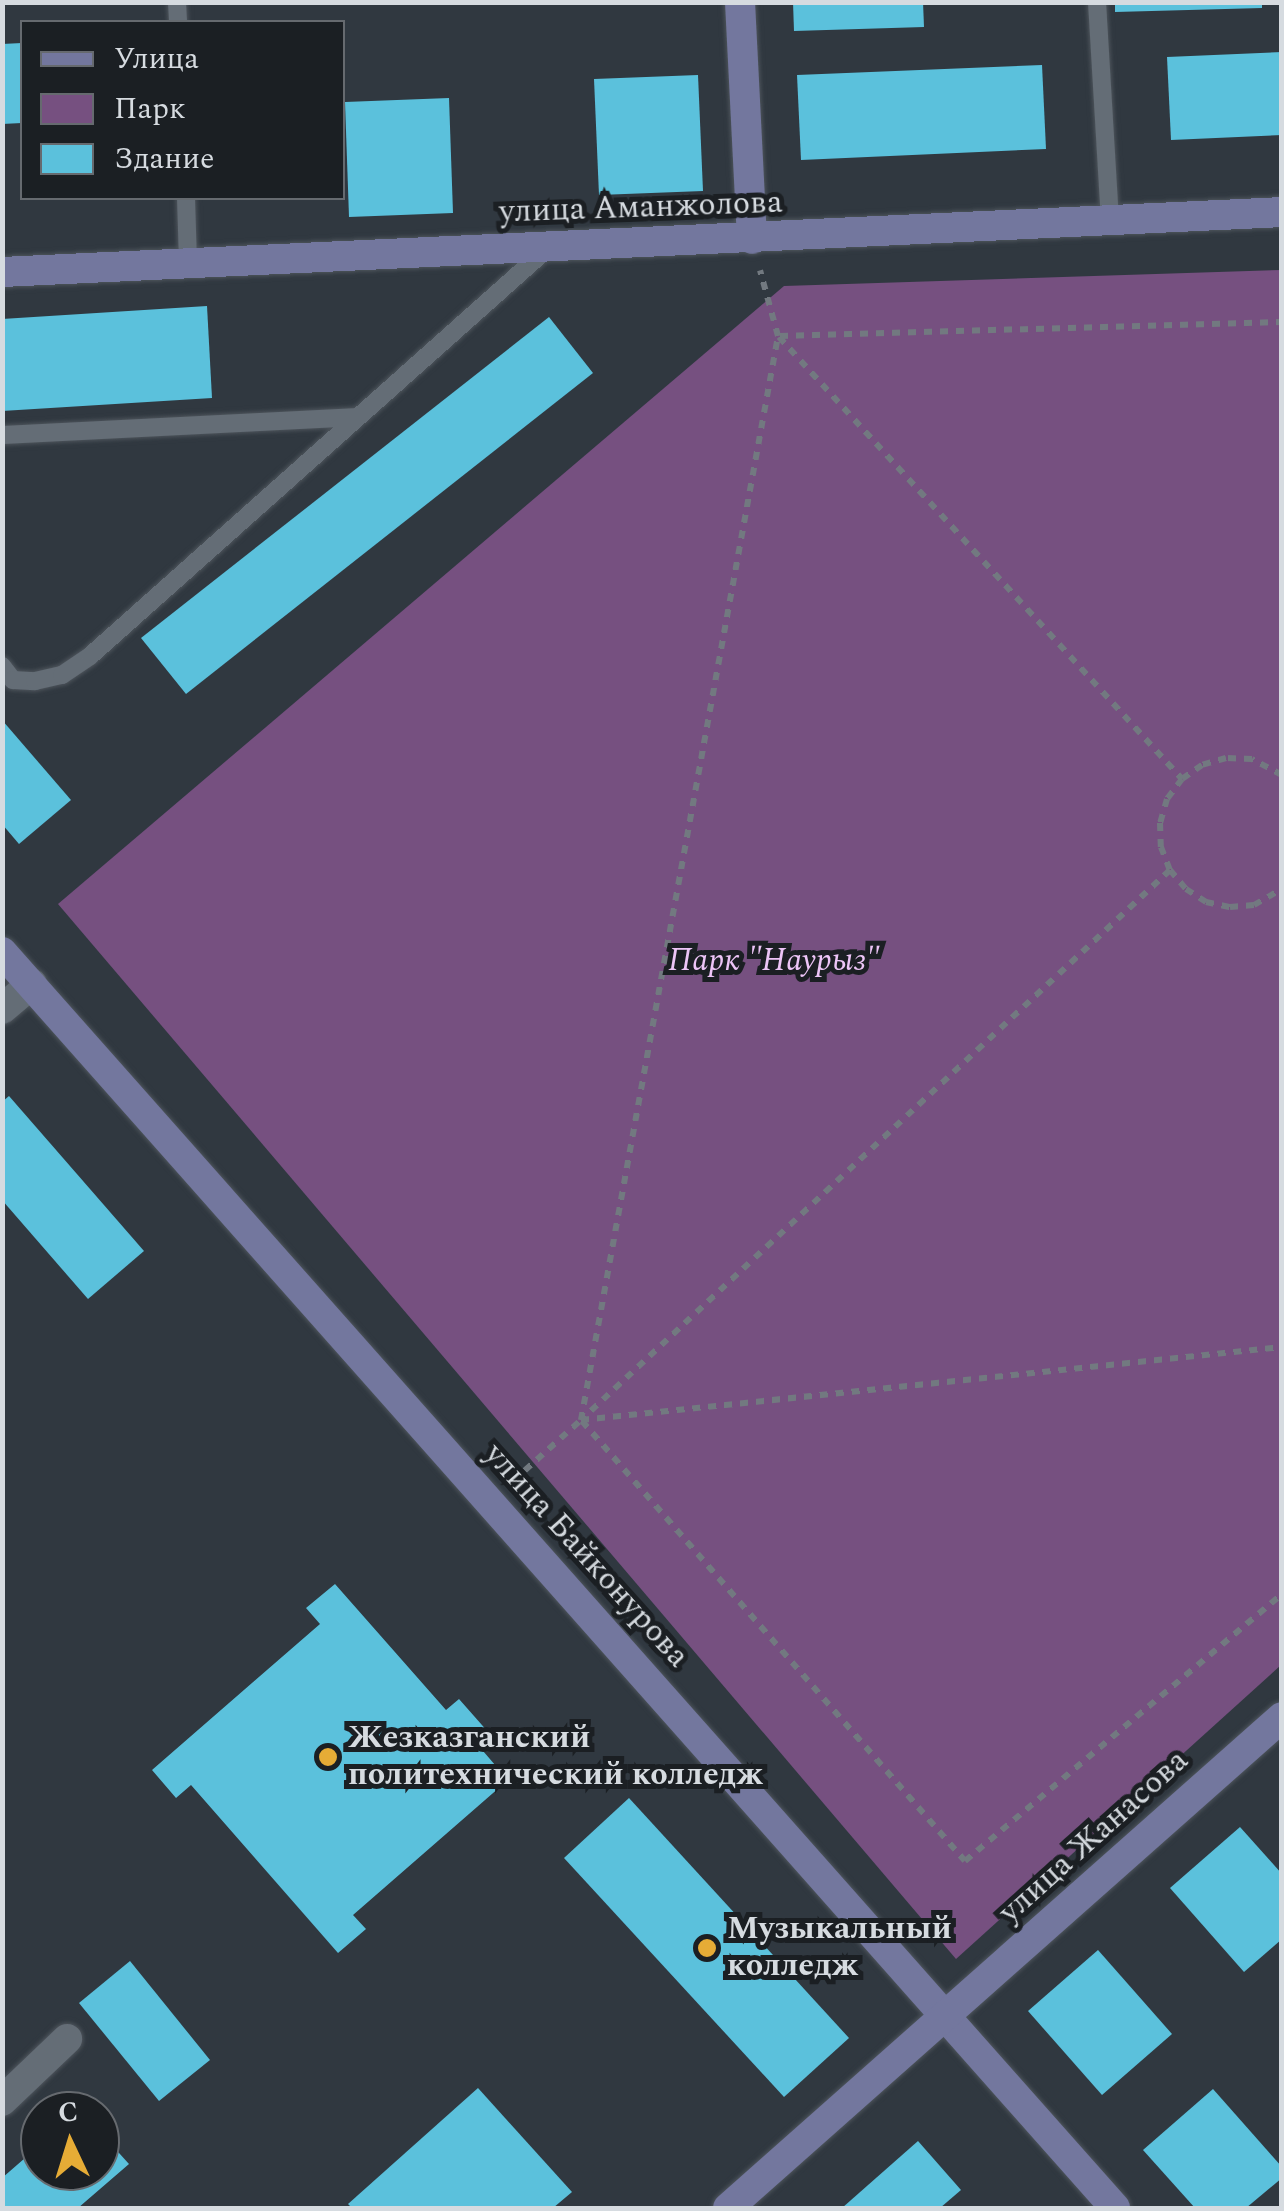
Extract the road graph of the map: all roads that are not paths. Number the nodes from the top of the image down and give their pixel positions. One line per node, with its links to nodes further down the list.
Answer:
1 (740, 2): 6 (street)
2 (1097, 2): 5 (lane)
3 (186, 200): 8 (lane)
4 (1282, 212): 5 (street, улица Аманжолова)
5 (1110, 221): 6 (street, улица Аманжолова)
6 (752, 239): 7 (street, улица Аманжолова)
7 (549, 247): 8 (street, улица Аманжолова); 10 (lane)
8 (188, 260): 9 (street, улица Аманжолова)
9 (2, 272)
10 (356, 417): 11 (lane); 12 (lane)
11 (2, 436)
12 (2, 666)
13 (2, 952): 14 (street, улица Байконурова)
14 (32, 984): 15 (street); 17 (street, улица Байконурова)
15 (2, 1009)
16 (1282, 1717): 17 (street, улица Жанасова)
17 (946, 2015): 20 (street, улица Жанасова); 21 (street, улица Байконурова)
18 (67, 2039): 19 (street)
19 (2, 2101)
20 (728, 2208)
21 (1115, 2208)

